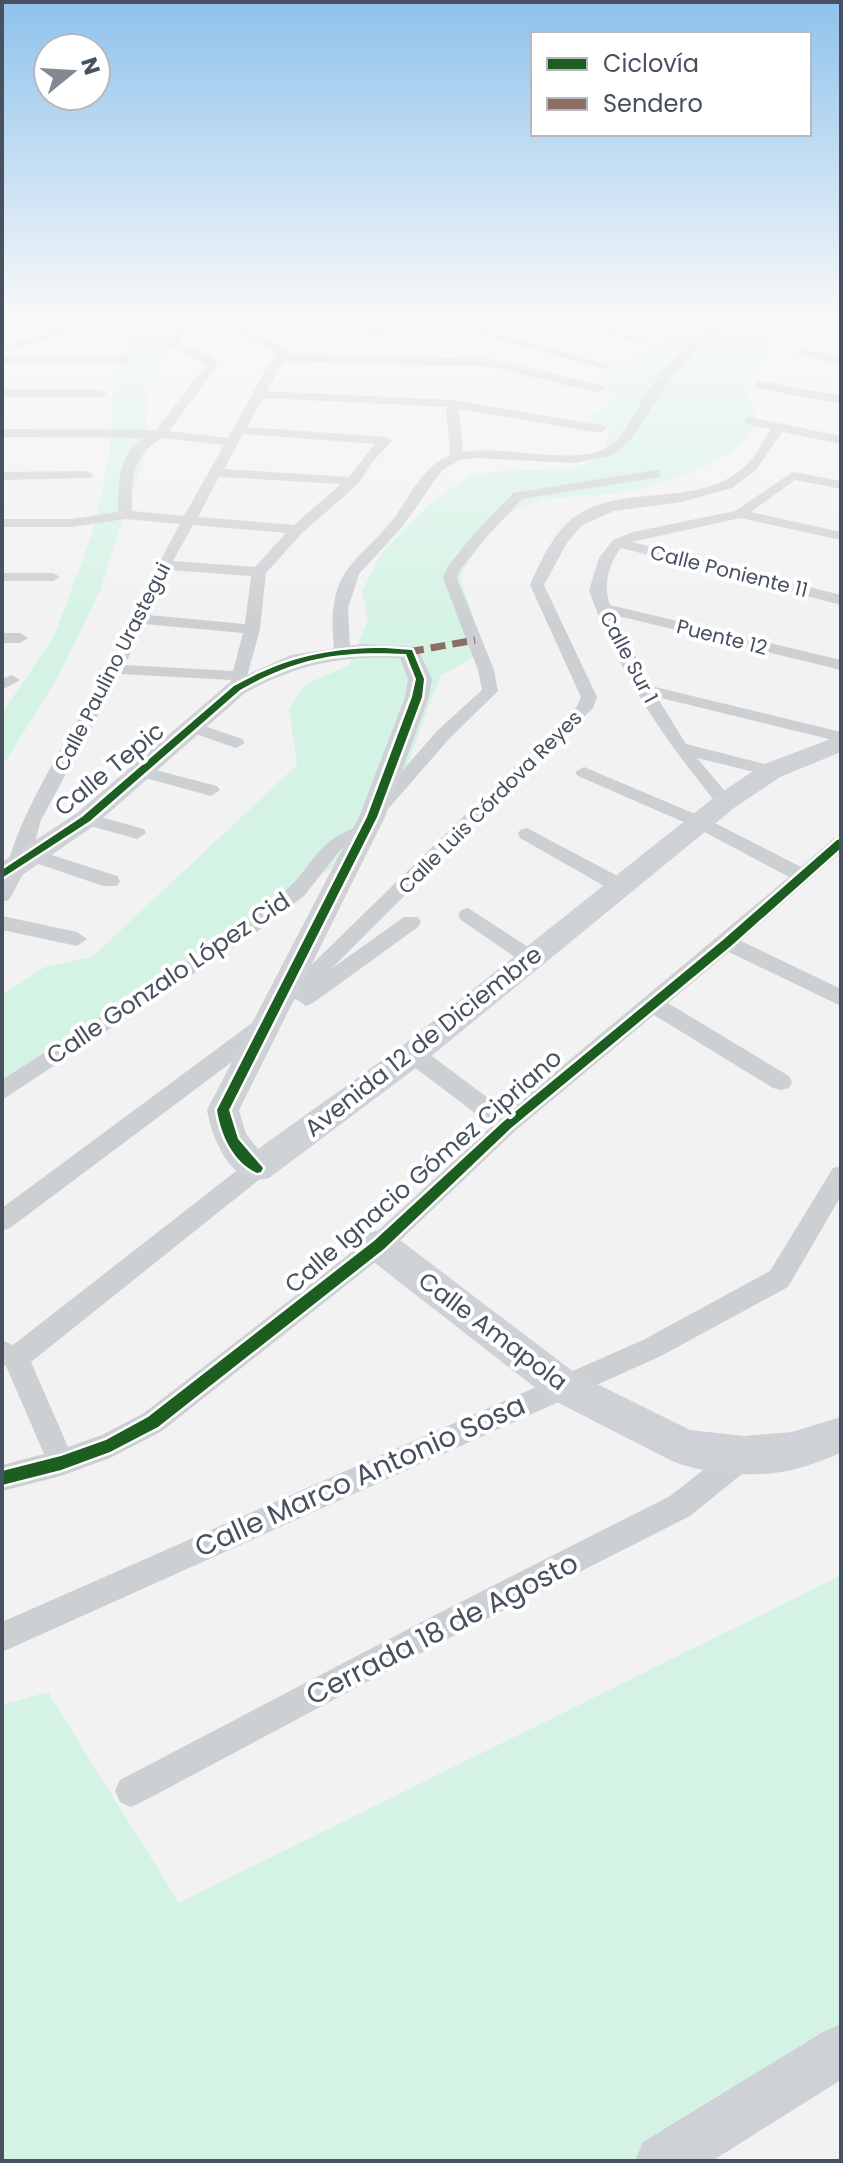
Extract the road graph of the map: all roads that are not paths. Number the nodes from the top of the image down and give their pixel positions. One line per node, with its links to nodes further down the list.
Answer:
1 (170, 421): 10 (street)
2 (244, 421): 11 (street, Calle Paulino Urastegui)
3 (454, 421): 13 (street)
4 (552, 421): 8 (street)
5 (637, 421): 13 (street)
6 (749, 421): 7 (street)
7 (778, 428): 12 (street); 71 (street, Calle Luis Córdova Reyes)
8 (600, 429)
9 (2, 433): 10 (street)
10 (160, 434): 11 (street); 21 (street)
11 (235, 436): 14 (street, Calle Paulino Urastegui); 18 (street)
12 (841, 440)
13 (457, 457): 37 (street)
14 (216, 473): 18 (street); 22 (street, Calle Paulino Urastegui)
15 (655, 474): 54 (street, Calle Gonzalo López Cid)
16 (86, 475): 17 (street)
17 (2, 476)
18 (353, 481): 24 (street)
19 (841, 485): 20 (street)
20 (740, 514): 25 (street); 26 (street)
21 (125, 515): 22 (street); 23 (street)
22 (190, 520): 24 (street); 27 (street, Calle Paulino Urastegui)
23 (2, 523)
24 (297, 530): 28 (street)
25 (841, 536)
26 (618, 543): 31 (street, Calle Poniente 11); 32 (street, Calle Sur 1)
27 (164, 565): 28 (street); 33 (street, Calle Paulino Urastegui)
28 (259, 572): 34 (street)
29 (2, 577): 30 (street)
30 (53, 577)
31 (841, 600)
32 (603, 608): 38 (street, Puente 12); 41 (street, Calle Sur 1)
33 (139, 619): 34 (street); 39 (street, Calle Paulino Urastegui)
34 (252, 629): 40 (street)
35 (2, 638): 36 (street)
36 (20, 638)
37 (349, 650): 40 (street, Calle Tepic); 54 (street, Calle Tepic)
38 (841, 665)
39 (115, 669): 40 (street); 58 (street, Calle Paulino Urastegui)
40 (238, 682): 42 (street, Calle Tepic)
41 (644, 689): 43 (street); 46 (street, Calle Sur 1)
42 (193, 727): 44 (street); 48 (street, Calle Tepic)
43 (841, 737)
44 (236, 743)
45 (841, 743): 47 (street, Avenida 12 de Diciembre)
46 (680, 748): 47 (street); 51 (street, Calle Sur 1)
47 (771, 771): 51 (street, Avenida 12 de Diciembre)
48 (144, 772): 50 (street); 52 (street, Calle Tepic)
49 (584, 772): 53 (street)
50 (211, 790)
51 (725, 802): 53 (street, Avenida 12 de Diciembre)
52 (86, 819): 55 (street); 58 (street, Calle Tepic)
53 (701, 823): 59 (street); 61 (street, Avenida 12 de Diciembre)
54 (369, 824): 71 (street); 74 (street, Calle Gonzalo López Cid)
55 (137, 833)
56 (527, 834): 61 (street)
57 (841, 842): 59 (street, Calle Ignacio Gómez Cipriano)
58 (18, 865): 60 (street); 62 (street, Calle Paulino Urastegui)
59 (802, 876): 67 (street, Calle Ignacio Gómez Cipriano)
60 (110, 881)
61 (620, 886): 68 (street, Avenida 12 de Diciembre)
62 (2, 895)
63 (468, 915): 68 (street)
64 (411, 922): 71 (street)
65 (2, 923): 66 (street)
66 (77, 939)
67 (727, 943): 69 (street); 70 (street, Calle Ignacio Gómez Cipriano)
68 (532, 959): 72 (street, Avenida 12 de Diciembre)
69 (841, 998)
70 (653, 1004): 73 (street); 75 (street, Calle Ignacio Gómez Cipriano)
71 (280, 1011): 76 (street); 78 (street)
72 (413, 1054): 75 (street); 76 (street, Avenida 12 de Diciembre)
73 (781, 1082)
74 (2, 1091)
75 (507, 1125): 79 (street, Calle Ignacio Gómez Cipriano)
76 (257, 1168): 80 (street, Avenida 12 de Diciembre)
77 (841, 1175): 81 (street, Calle Marco Antonio Sosa)
78 (2, 1221)
79 (379, 1245): 81 (street, Calle Amapola); 84 (street, Calle Ignacio Gómez Cipriano)
80 (9, 1355): 84 (street)
81 (561, 1385): 83 (street, Calle Amapola); 86 (street, Calle Marco Antonio Sosa)
82 (841, 1435): 83 (street, Calle Amapola)
83 (744, 1455): 87 (street, Cerrada 18 de Agosto)
84 (61, 1463): 85 (street, Calle Ignacio Gómez Cipriano)
85 (2, 1478)
86 (2, 1637)
87 (131, 1791)
88 (838, 2058): 89 (street)
89 (662, 2161)

